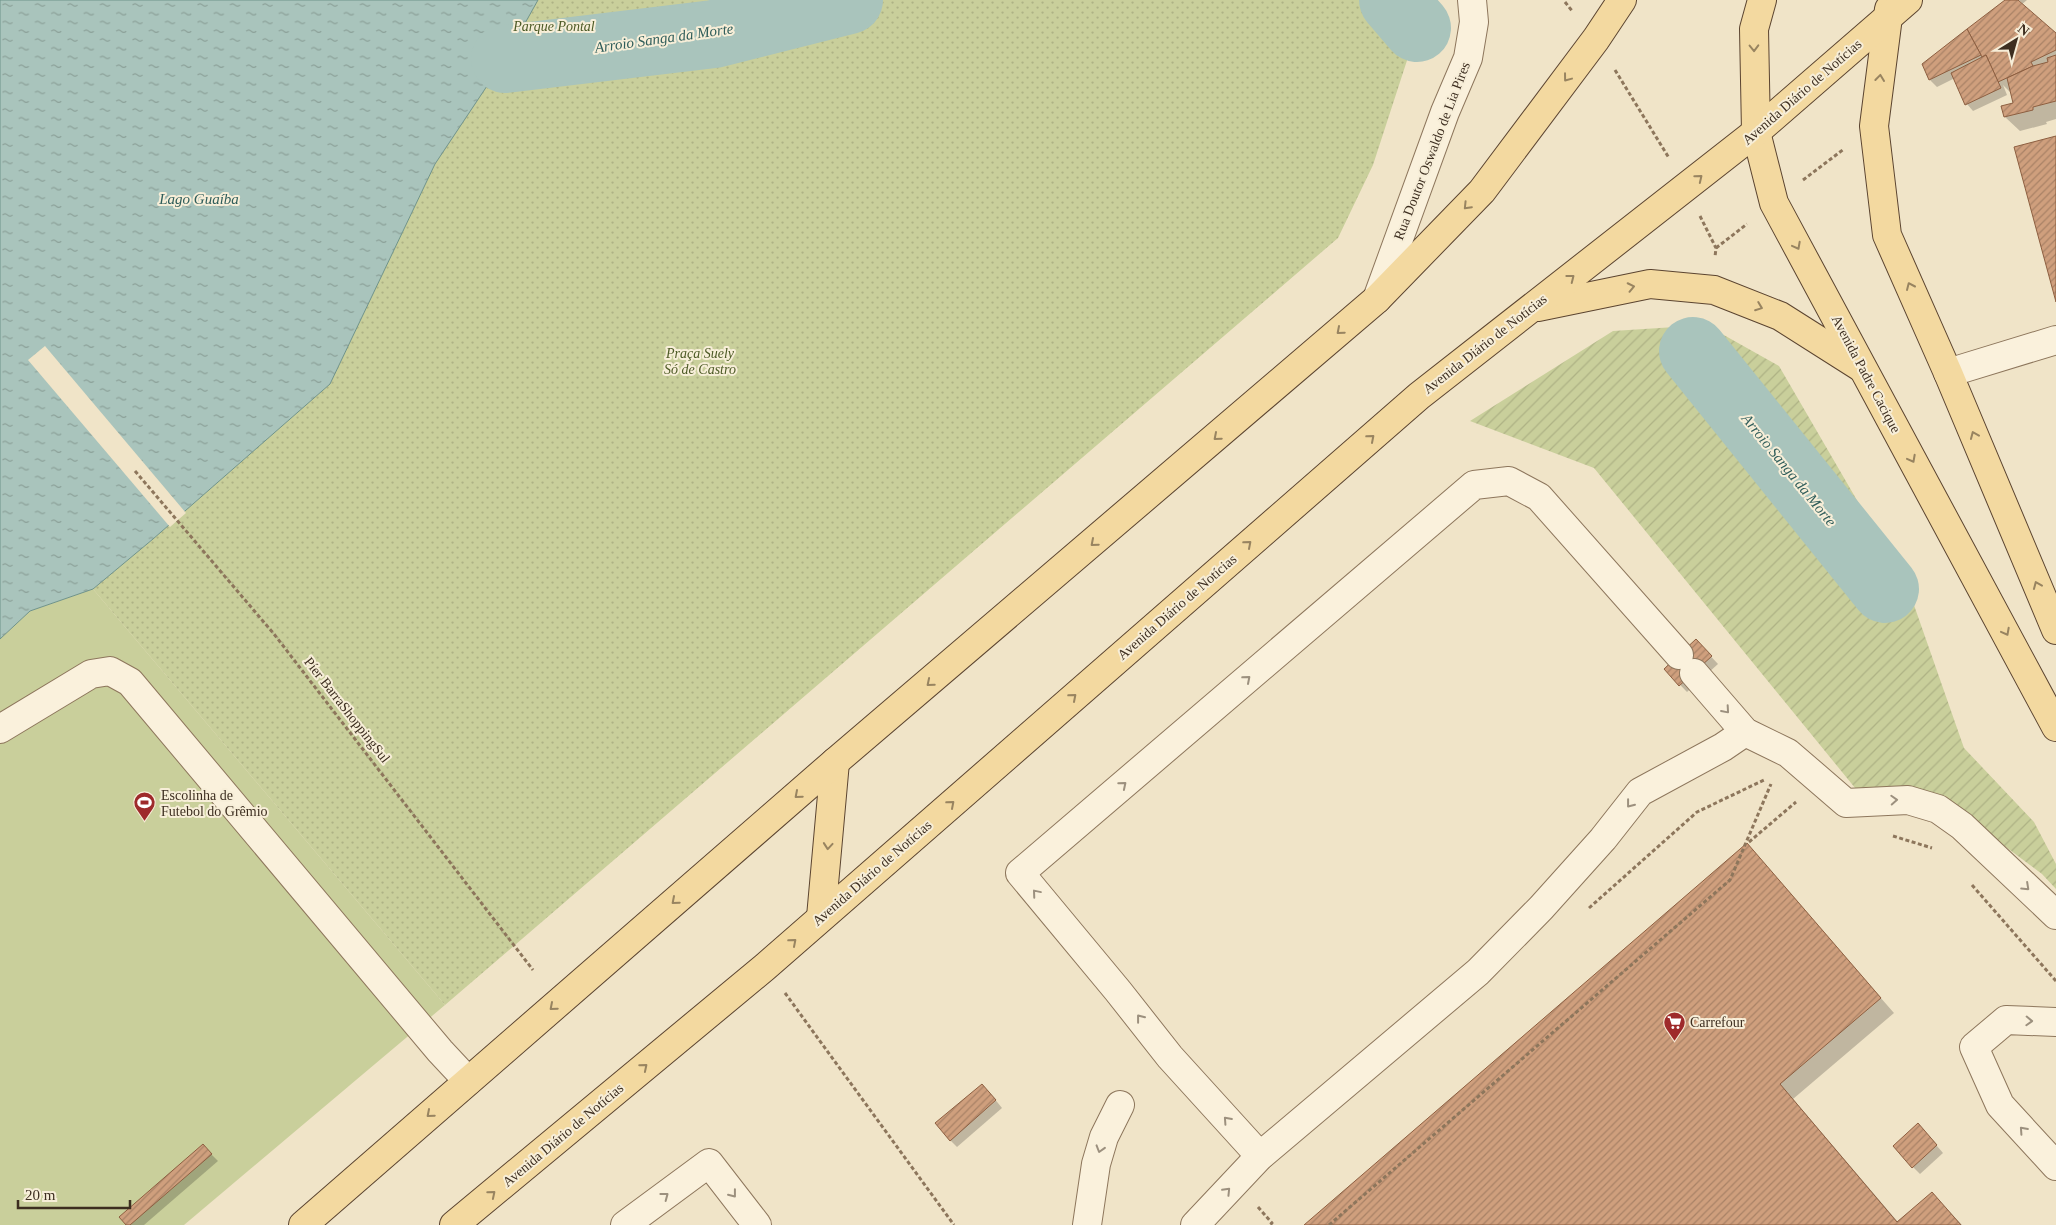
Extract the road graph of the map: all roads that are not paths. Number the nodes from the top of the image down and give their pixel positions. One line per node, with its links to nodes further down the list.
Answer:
1 (1472, 0): 7 (street, Rua Doutor Oswaldo de Lia Pires)
2 (1622, 0): 7 (main road, one-way to 7)
3 (1762, 0): 6 (main road, Avenida Padre Cacique, one-way to 6)
4 (1908, 0): 5 (main road, Avenida Diário de Notícias)
5 (1889, 9): 6 (main road, Avenida Diário de Notícias); 11 (main road, one-way to 5)
6 (1756, 132): 8 (main road, Avenida Diário de Notícias, one-way to 6); 10 (main road, Avenida Padre Cacique, one-way to 10)
7 (1377, 300): 16 (main road, one-way to 16)
8 (1532, 308): 10 (main road, one-way to 10); 18 (main road, Avenida Diário de Notícias, one-way to 8)
9 (2056, 340): 11 (street)
10 (1864, 370): 13 (main road, Avenida Padre Cacique, one-way to 13)
11 (1948, 372): 12 (main road, one-way to 11)
12 (2056, 630)
13 (2056, 727)
14 (0, 729): 20 (street)
15 (1745, 732): 17 (street, one-way to 17); 22 (street, one-way to 22); 22 (street, one-way to 15)
16 (835, 762): 18 (main road, one-way to 18); 20 (main road, one-way to 20)
17 (2056, 915)
18 (822, 917): 25 (main road, Avenida Diário de Notícias, one-way to 18)
19 (2056, 1022): 23 (street, one-way to 19)
20 (468, 1081): 24 (main road, one-way to 24)
21 (1120, 1105): 28 (street, one-way to 28)
22 (1260, 1156): 29 (street, one-way to 22)
23 (2056, 1166)
24 (303, 1225)
25 (454, 1225)
26 (625, 1225): 27 (street, one-way to 27)
27 (757, 1225)
28 (1087, 1225)
29 (1195, 1225)

